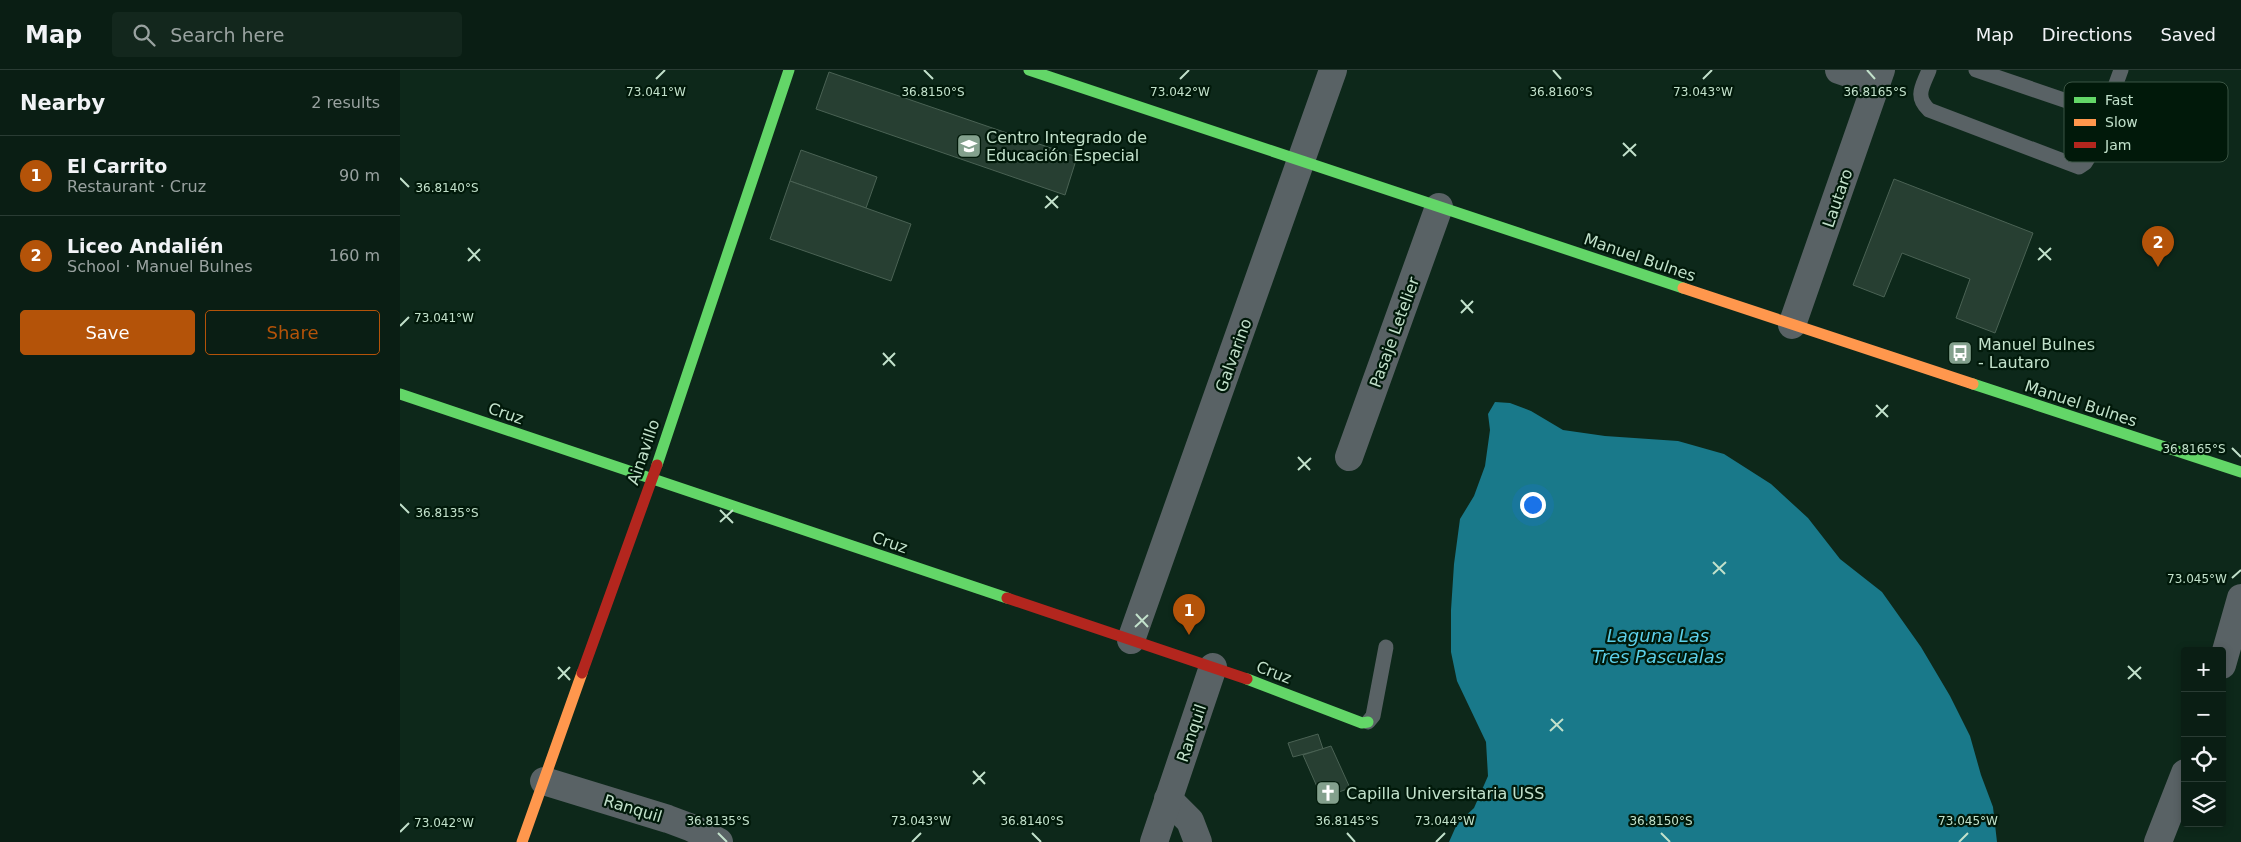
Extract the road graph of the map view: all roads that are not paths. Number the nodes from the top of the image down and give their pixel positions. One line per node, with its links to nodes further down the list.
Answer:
1 (789, 70): 20 (street, Ainavillo)
2 (1029, 70): 11 (street, Manuel Bulnes)
3 (1334, 70): 11 (street, Galvarino)
4 (1839, 70): 8 (street)
5 (1928, 70): 12 (lane)
6 (1976, 70): 10 (lane)
7 (2121, 70): 9 (lane)
8 (1879, 76): 16 (street, Lautaro)
9 (2117, 82)
10 (2064, 100)
11 (1301, 161): 15 (street, Manuel Bulnes); 22 (street, Galvarino)
12 (2064, 161)
13 (2066, 162): 14 (lane)
14 (2086, 162)
15 (1439, 207): 16 (street, Manuel Bulnes); 18 (street, Pasaje Letelier)
16 (1792, 325): 19 (street, Manuel Bulnes)
17 (400, 394): 20 (street, Cruz)
18 (1349, 457)
19 (2241, 472)
20 (652, 479): 22 (street, Cruz); 27 (street, Ainavillo)
21 (2241, 598): 24 (street)
22 (1132, 640): 25 (street, Cruz)
23 (1386, 647): 26 (lane)
24 (2226, 651)
25 (1212, 668): 26 (street, Cruz); 29 (street, Ranquil)
26 (1368, 722)
27 (544, 781): 30 (street, Ainavillo); 31 (street, Ranquil)
28 (2181, 782): 34 (street)
29 (1168, 799): 32 (street, Ranquil); 33 (street)
30 (522, 842)
31 (718, 842)
32 (1154, 842)
33 (1198, 842)
34 (2158, 842)

